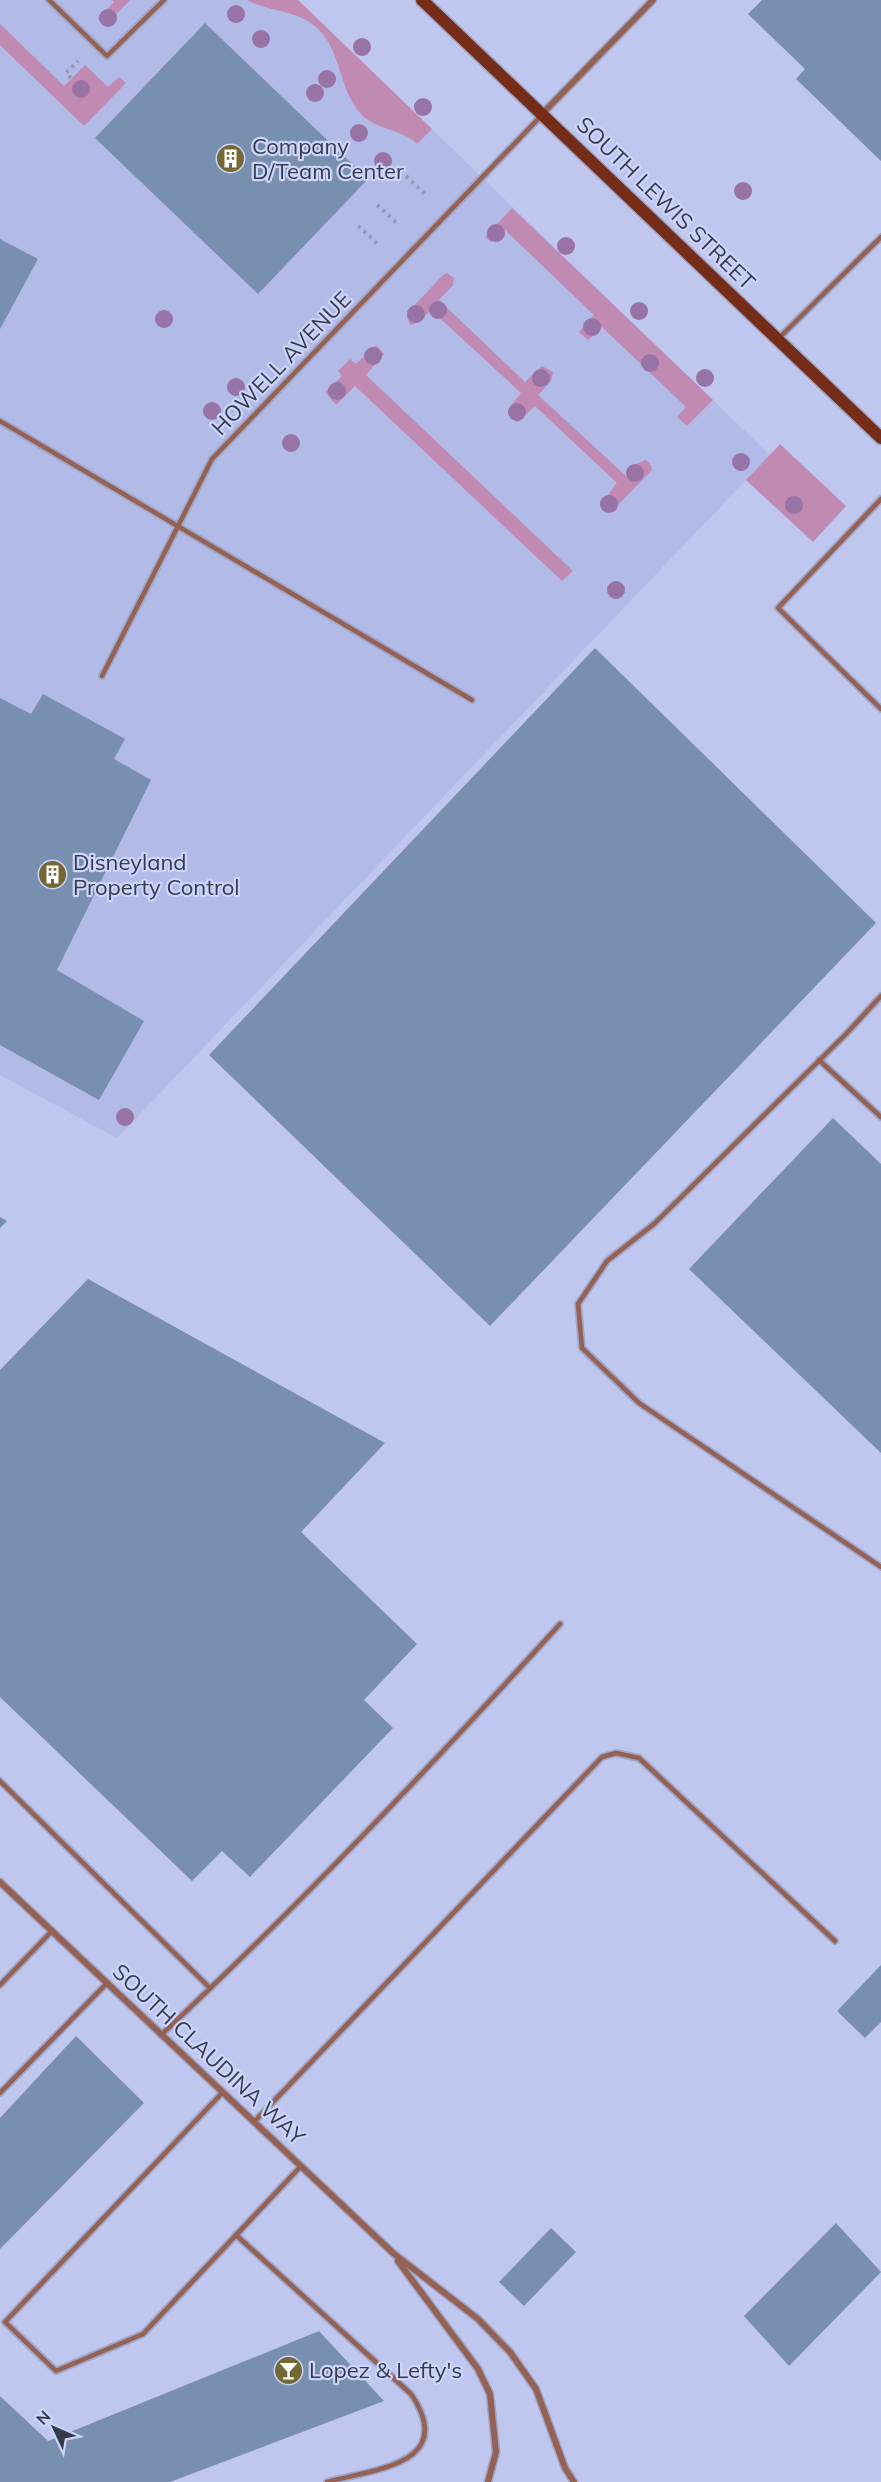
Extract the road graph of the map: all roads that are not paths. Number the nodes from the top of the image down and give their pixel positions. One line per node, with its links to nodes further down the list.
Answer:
1 (49, 0): 2 (lane)
2 (164, 0)
3 (422, 0): 5 (main road, SOUTH LEWIS STREET)
4 (653, 0): 5 (street)
5 (543, 114): 7 (main road, SOUTH LEWIS STREET); 11 (lane, HOWELL AVENUE)
6 (881, 237): 7 (lane)
7 (778, 339): 9 (main road, SOUTH LEWIS STREET)
8 (0, 421): 11 (lane)
9 (881, 438)
10 (881, 499): 14 (lane)
11 (178, 526): 12 (lane, HOWELL AVENUE); 13 (lane)
12 (102, 676)
13 (472, 700)
14 (881, 710)
15 (881, 996): 16 (lane)
16 (819, 1060): 17 (lane); 18 (lane)
17 (881, 1117)
18 (881, 1567)
19 (560, 1624): 26 (lane)
20 (0, 1781): 26 (lane)
21 (0, 1882): 22 (street, SOUTH CLAUDINA WAY)
22 (52, 1931): 24 (street, SOUTH CLAUDINA WAY); 25 (lane)
23 (835, 1941): 30 (lane)
24 (106, 1983): 27 (street, SOUTH CLAUDINA WAY); 28 (lane)
25 (0, 1985)
26 (210, 1988): 27 (lane)
27 (161, 2035): 29 (street, SOUTH CLAUDINA WAY)
28 (0, 2092)
29 (222, 2093): 30 (street, SOUTH CLAUDINA WAY); 32 (lane)
30 (255, 2122): 31 (street, SOUTH CLAUDINA WAY)
31 (301, 2166): 32 (lane); 33 (street, SOUTH CLAUDINA WAY)
32 (236, 2235): 34 (lane)
33 (393, 2253): 35 (street, SOUTH CLAUDINA WAY); 36 (street, SOUTH CLAUDINA WAY)
34 (327, 2482)
35 (488, 2482)
36 (574, 2482)

